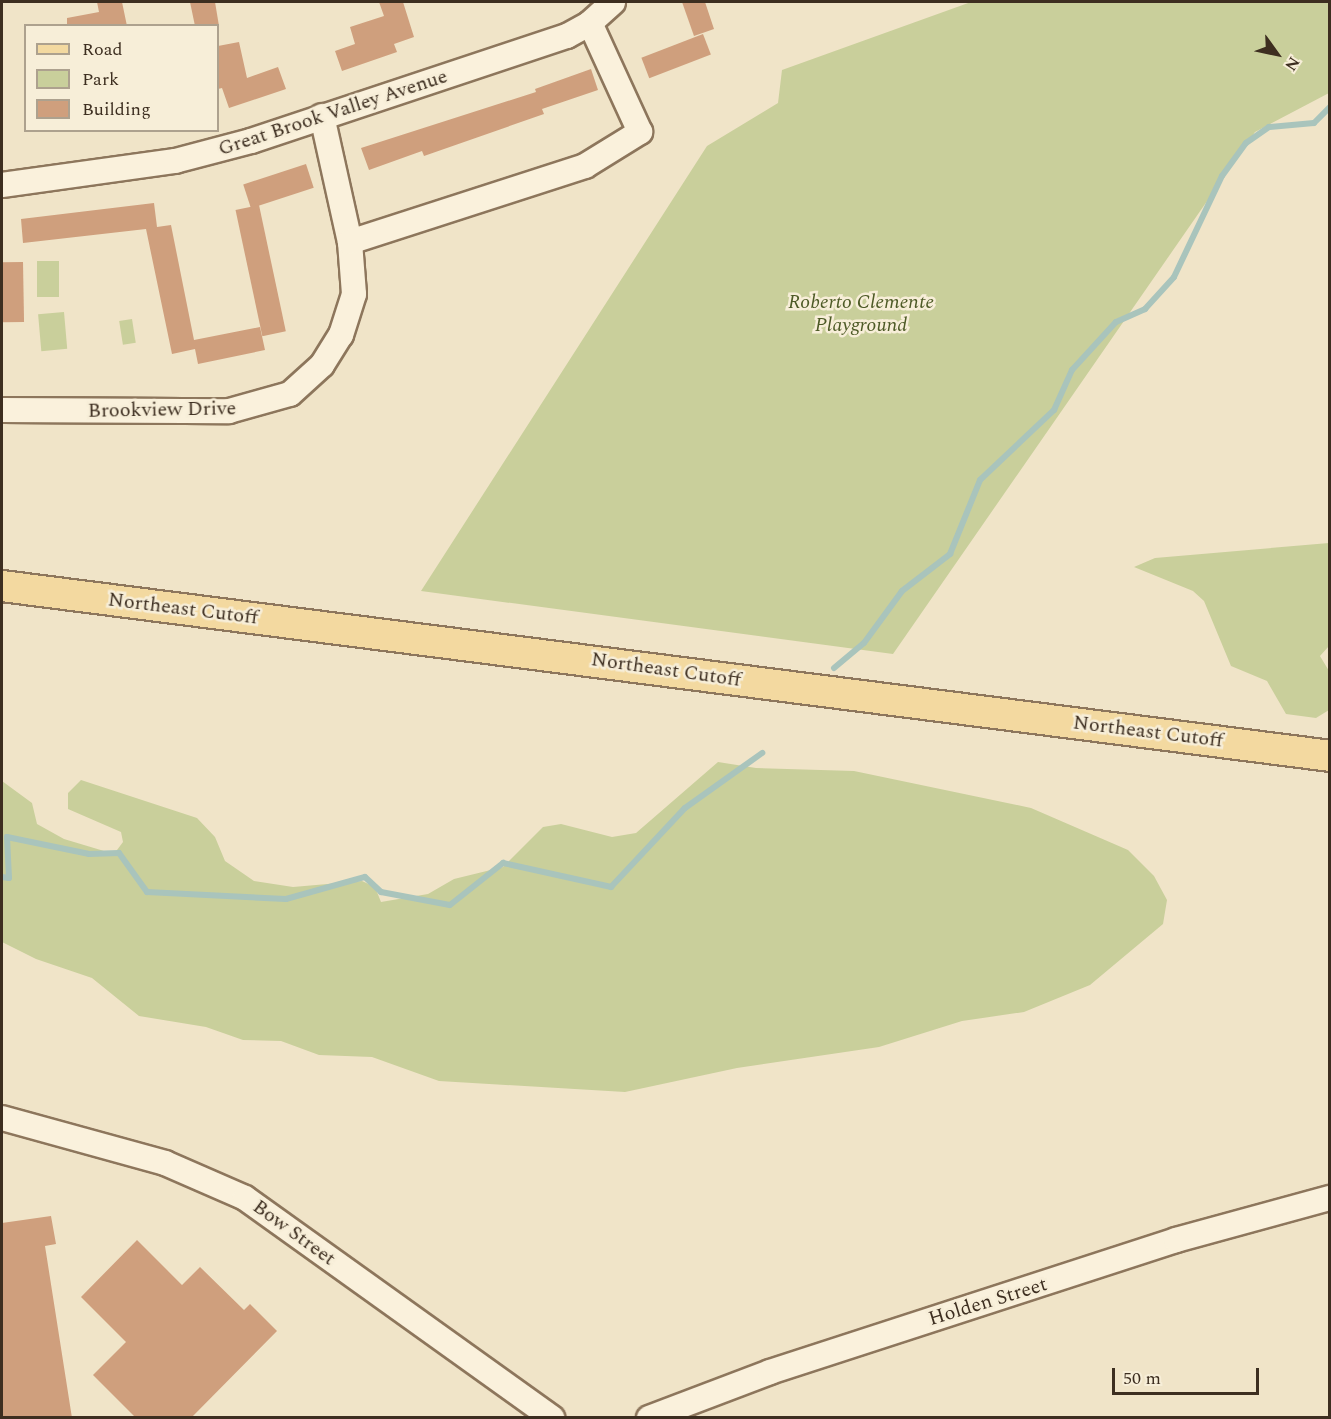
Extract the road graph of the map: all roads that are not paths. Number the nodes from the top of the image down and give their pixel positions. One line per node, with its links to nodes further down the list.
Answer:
1 (613, 2): 2 (street, Great Brook Valley Avenue)
2 (590, 23): 3 (street, Great Brook Valley Avenue); 5 (street)
3 (322, 116): 4 (street, Great Brook Valley Avenue); 5 (street, Brookview Drive)
4 (2, 185)
5 (350, 242): 6 (street, Brookview Drive)
6 (2, 410)
7 (2, 586): 8 (main road, Northeast Cutoff)
8 (1329, 756)
9 (2, 1118): 11 (street, Bow Street)
10 (1329, 1198): 12 (street, Holden Street)
11 (552, 1418)
12 (649, 1418)

